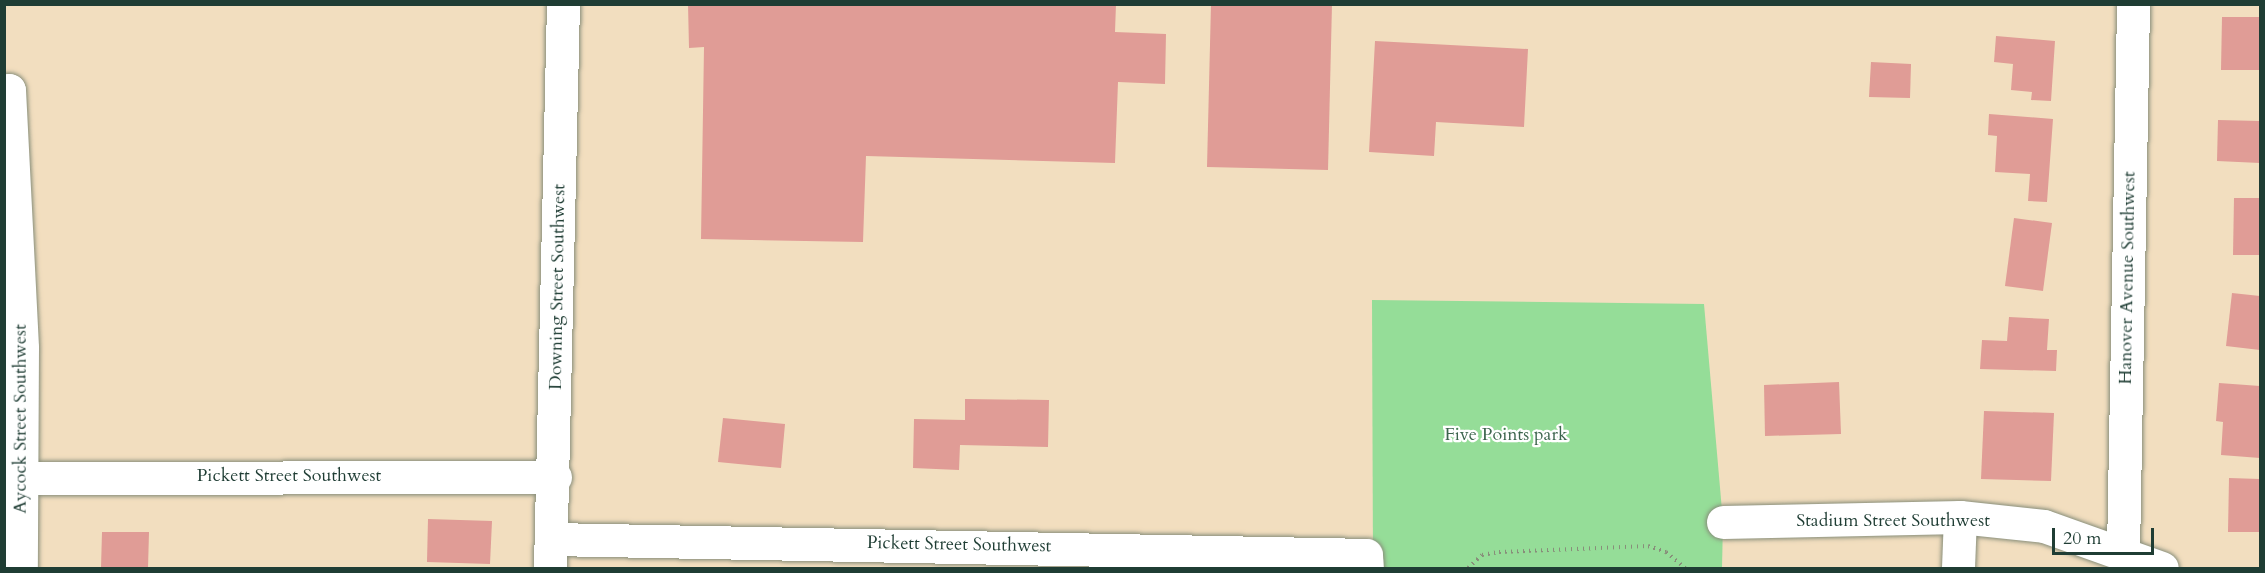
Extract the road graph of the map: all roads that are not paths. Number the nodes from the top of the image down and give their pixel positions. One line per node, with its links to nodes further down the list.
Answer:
1 (563, 4): 4 (street, Downing Street Southwest)
2 (2133, 4): 8 (street, Hanover Avenue Southwest)
3 (7, 91): 5 (street, Aycock Street Southwest)
4 (555, 477): 5 (street, Pickett Street Southwest); 9 (street, Downing Street Southwest)
5 (23, 478): 11 (street, Aycock Street Southwest)
6 (1960, 517): 7 (street, Stadium Street Southwest); 8 (street, Stadium Street Southwest); 12 (street)
7 (1723, 522)
8 (2123, 552): 13 (street, Stadium Street Southwest)
9 (551, 554): 10 (street, Pickett Street Southwest)
10 (1367, 562)
11 (21, 568)
12 (1959, 568)
13 (2162, 568)

